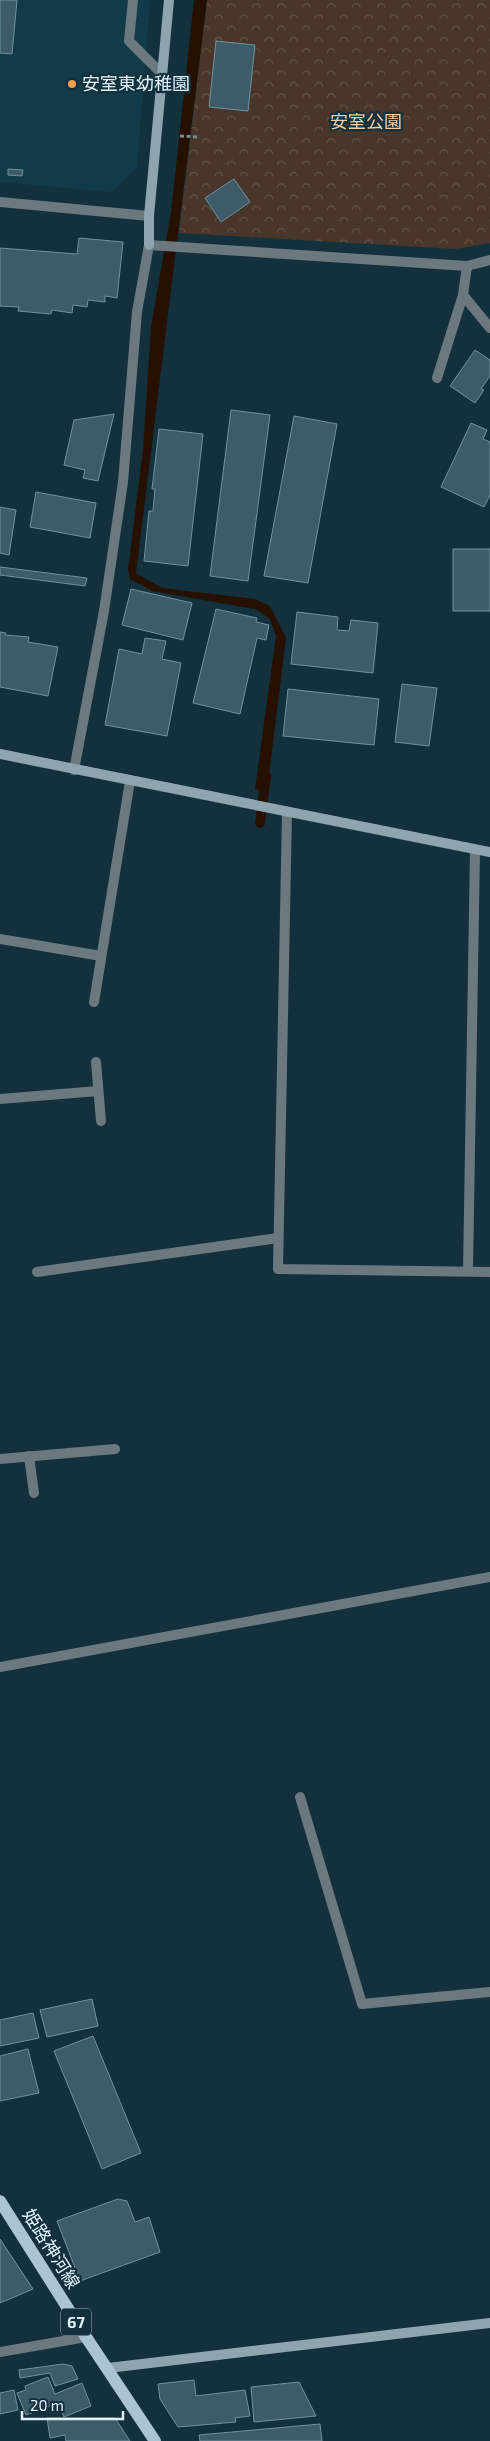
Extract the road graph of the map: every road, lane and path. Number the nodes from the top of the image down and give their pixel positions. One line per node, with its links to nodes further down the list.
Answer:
1 (133, 0): 3 (street)
2 (169, 0): 3 (street)
3 (162, 74): 5 (street)
4 (0, 202): 5 (street)
5 (149, 216): 6 (street)
6 (149, 245): 8 (street); 13 (street)
7 (490, 260): 8 (street)
8 (467, 266): 9 (street)
9 (463, 295): 10 (street); 11 (street)
10 (490, 328)
11 (437, 378)
12 (0, 754): 13 (street)
13 (74, 770): 14 (street)
14 (130, 781): 15 (street); 19 (street)
15 (287, 813): 16 (street); 25 (street)
16 (475, 850): 17 (street); 26 (street)
17 (490, 852)
18 (0, 939): 19 (street)
19 (101, 956): 20 (street)
20 (94, 1002)
21 (96, 1062): 22 (street)
22 (98, 1091): 23 (street); 24 (street)
23 (0, 1099)
24 (101, 1121)
25 (278, 1238): 26 (street); 27 (street)
26 (468, 1271): 28 (street)
27 (36, 1272)
28 (490, 1272)
29 (115, 1449): 30 (street)
30 (29, 1456): 31 (street); 32 (street)
31 (0, 1459)
32 (34, 1493)
33 (490, 1577): 34 (street)
34 (0, 1667)
35 (300, 1797): 36 (street)
36 (490, 1992)
37 (0, 2201): 39 (main road, 姫路神河線 / 67)
38 (490, 2323): 41 (street)
39 (86, 2337): 40 (street); 41 (main road, 姫路神河線 / 67)
40 (0, 2352)
41 (108, 2368): 42 (main road, 姫路神河線 / 67)
42 (155, 2441)

